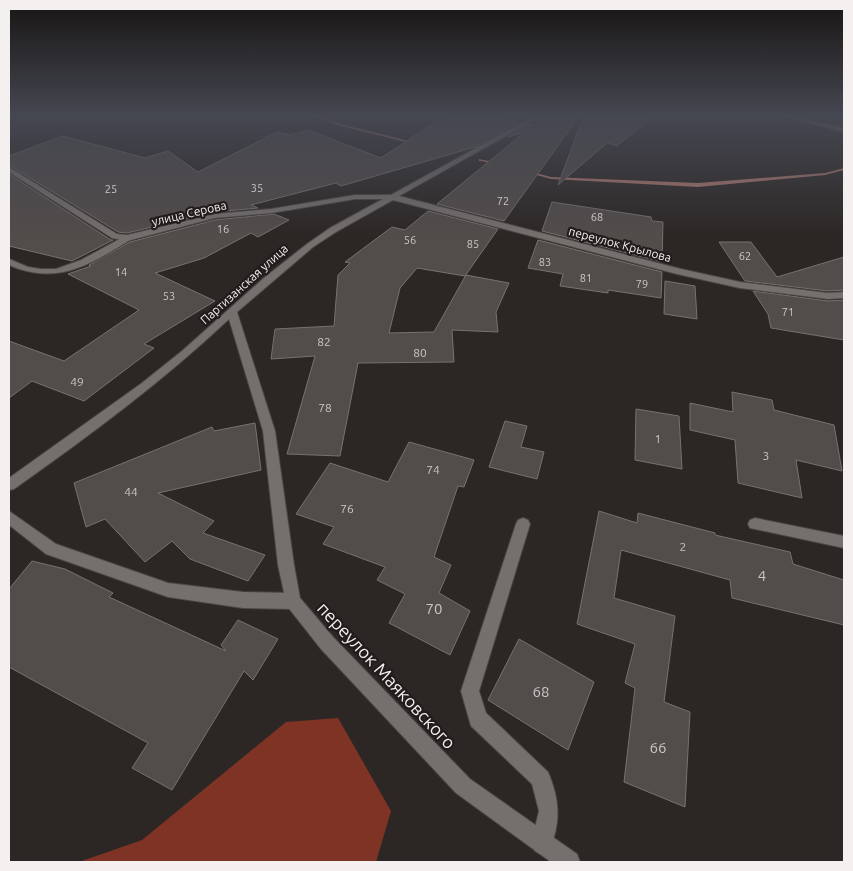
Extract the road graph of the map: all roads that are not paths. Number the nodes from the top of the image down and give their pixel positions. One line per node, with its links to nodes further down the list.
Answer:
1 (467, 156): 3 (street, Партизанская улица)
2 (9, 169): 4 (street)
3 (392, 197): 4 (street, улица Серова); 6 (street, переулок Крылова); 7 (street, Партизанская улица)
4 (127, 238): 5 (street, улица Серова)
5 (9, 262)
6 (844, 295)
7 (232, 312): 8 (street, Партизанская улица); 13 (street, переулок Маяковского)
8 (9, 485)
9 (9, 517): 13 (street)
10 (523, 524): 14 (street)
11 (755, 524): 12 (street)
12 (844, 542)
13 (293, 601): 14 (street, переулок Маяковского)
14 (542, 844): 15 (street, переулок Маяковского)
15 (569, 862)

